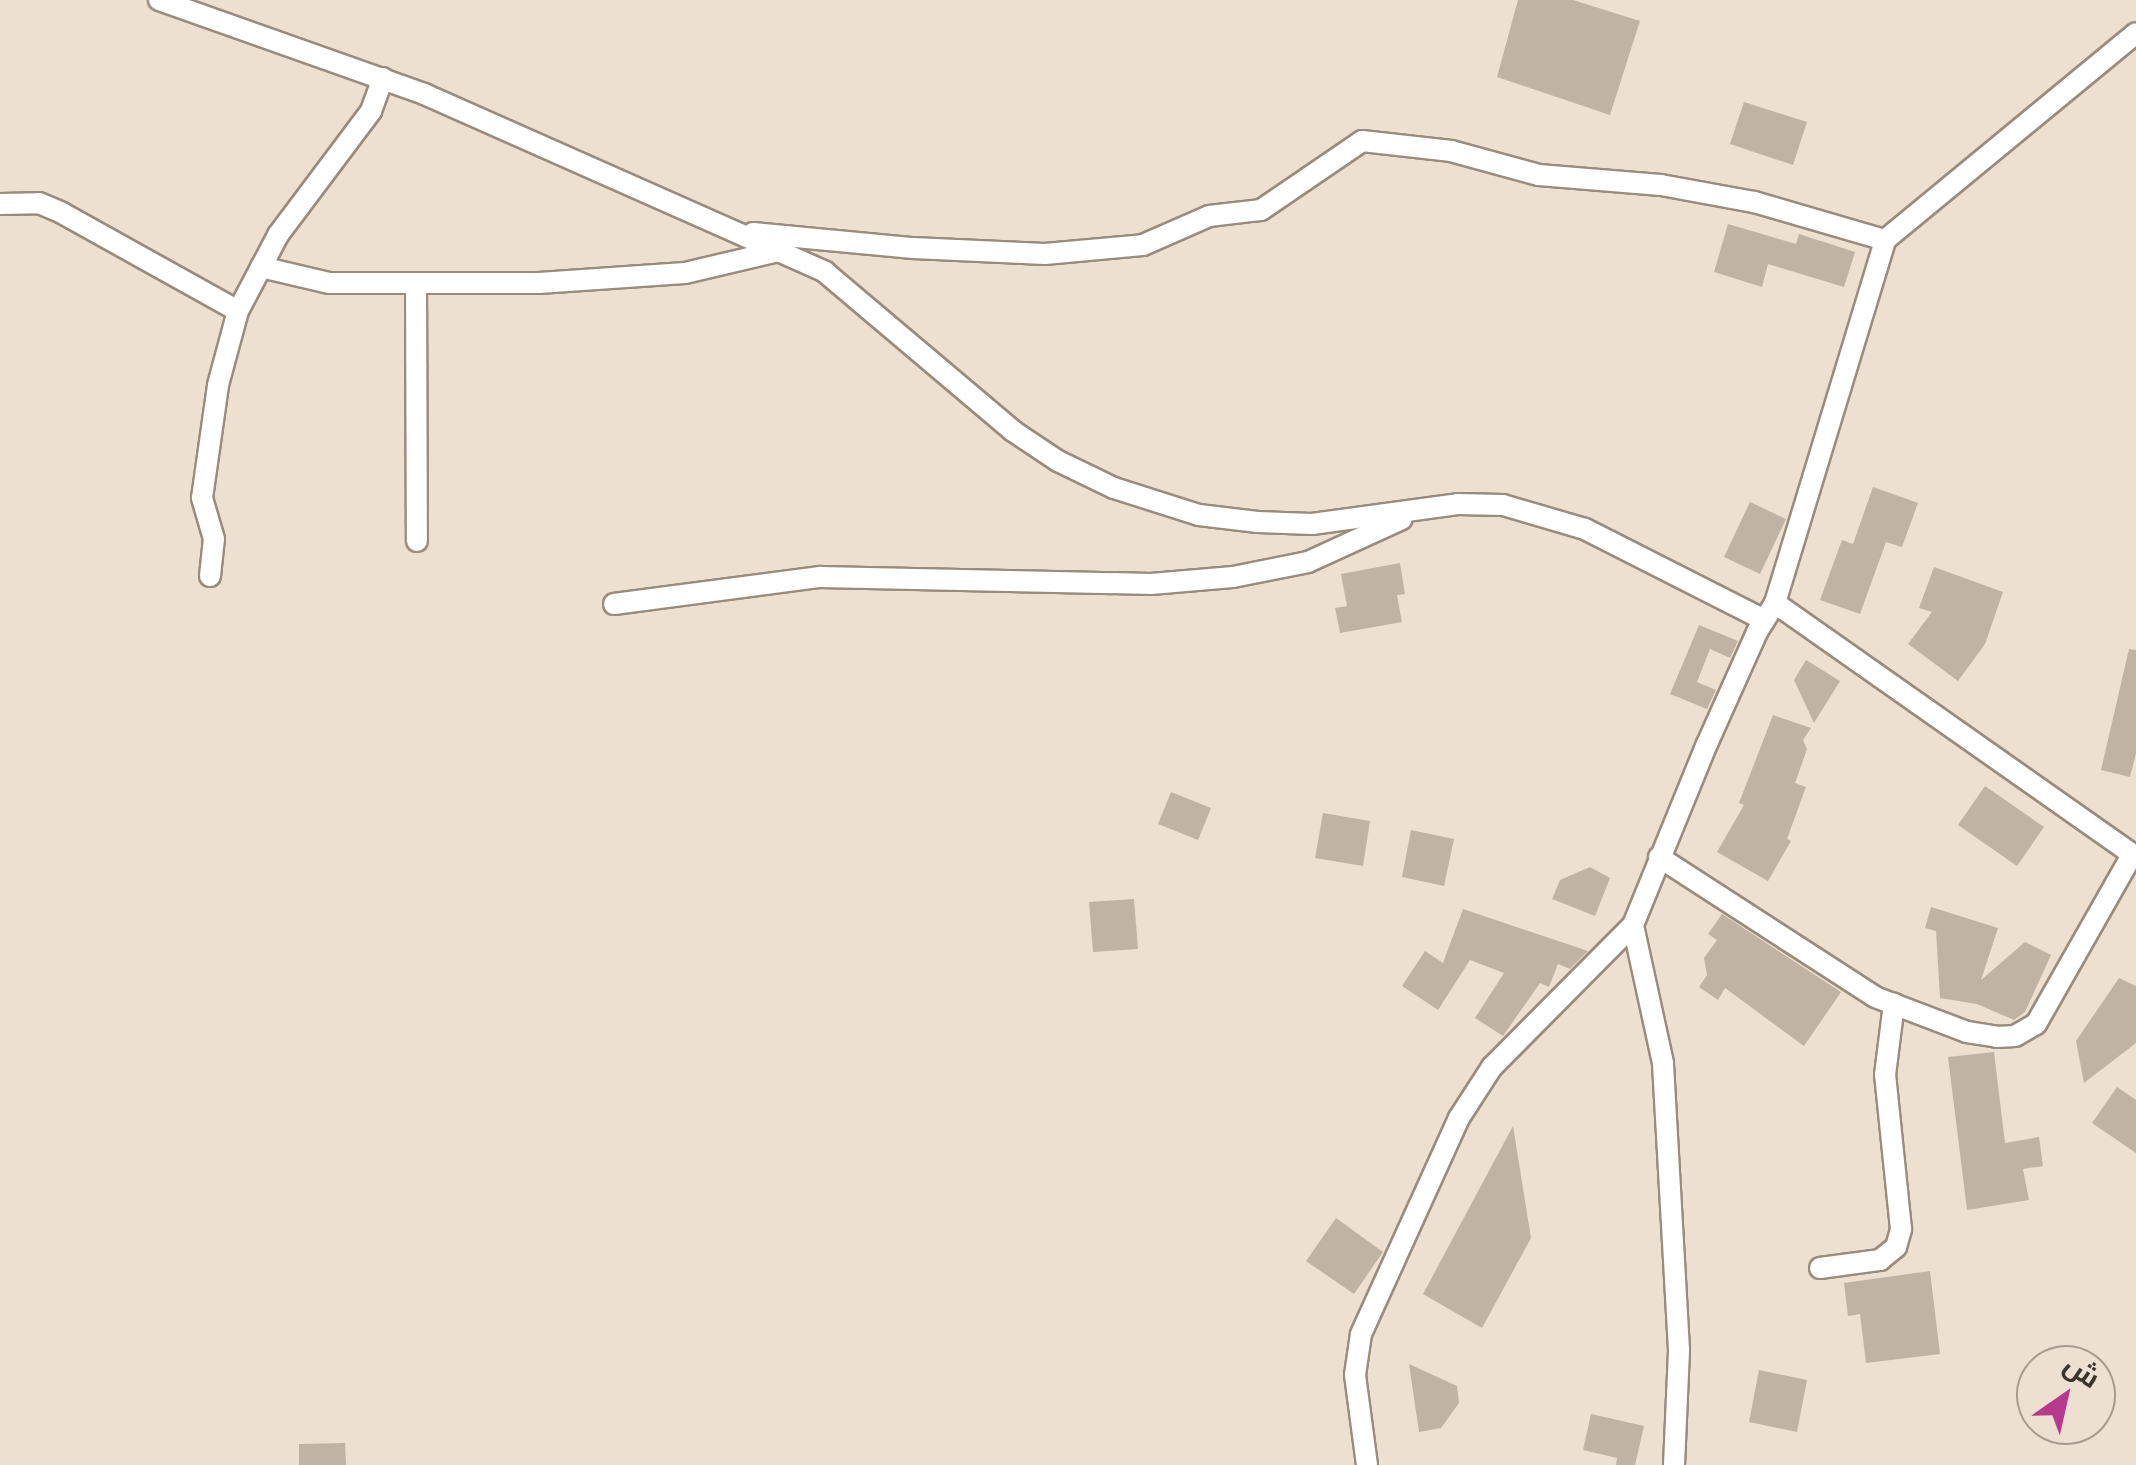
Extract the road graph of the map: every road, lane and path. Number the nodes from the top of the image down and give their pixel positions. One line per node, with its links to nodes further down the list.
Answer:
1 (159, 0): 3 (street)
2 (2136, 33): 6 (street)
3 (382, 78): 5 (street); 8 (street)
4 (0, 204): 10 (street)
5 (735, 231): 6 (street); 7 (street)
6 (1885, 240): 15 (street)
7 (779, 251): 9 (street); 11 (street)
8 (260, 266): 9 (street); 10 (street)
9 (416, 283): 12 (street)
10 (238, 311): 13 (street)
11 (1426, 508): 14 (street); 15 (street)
12 (417, 541)
13 (210, 576)
14 (614, 604)
15 (1770, 611): 16 (street); 17 (street)
16 (2134, 856): 19 (street)
17 (1659, 858): 18 (street); 19 (street)
18 (1633, 926): 21 (street); 22 (street)
19 (1894, 1004): 20 (street)
20 (1820, 1268)
21 (1366, 1465)
22 (1674, 1465)

